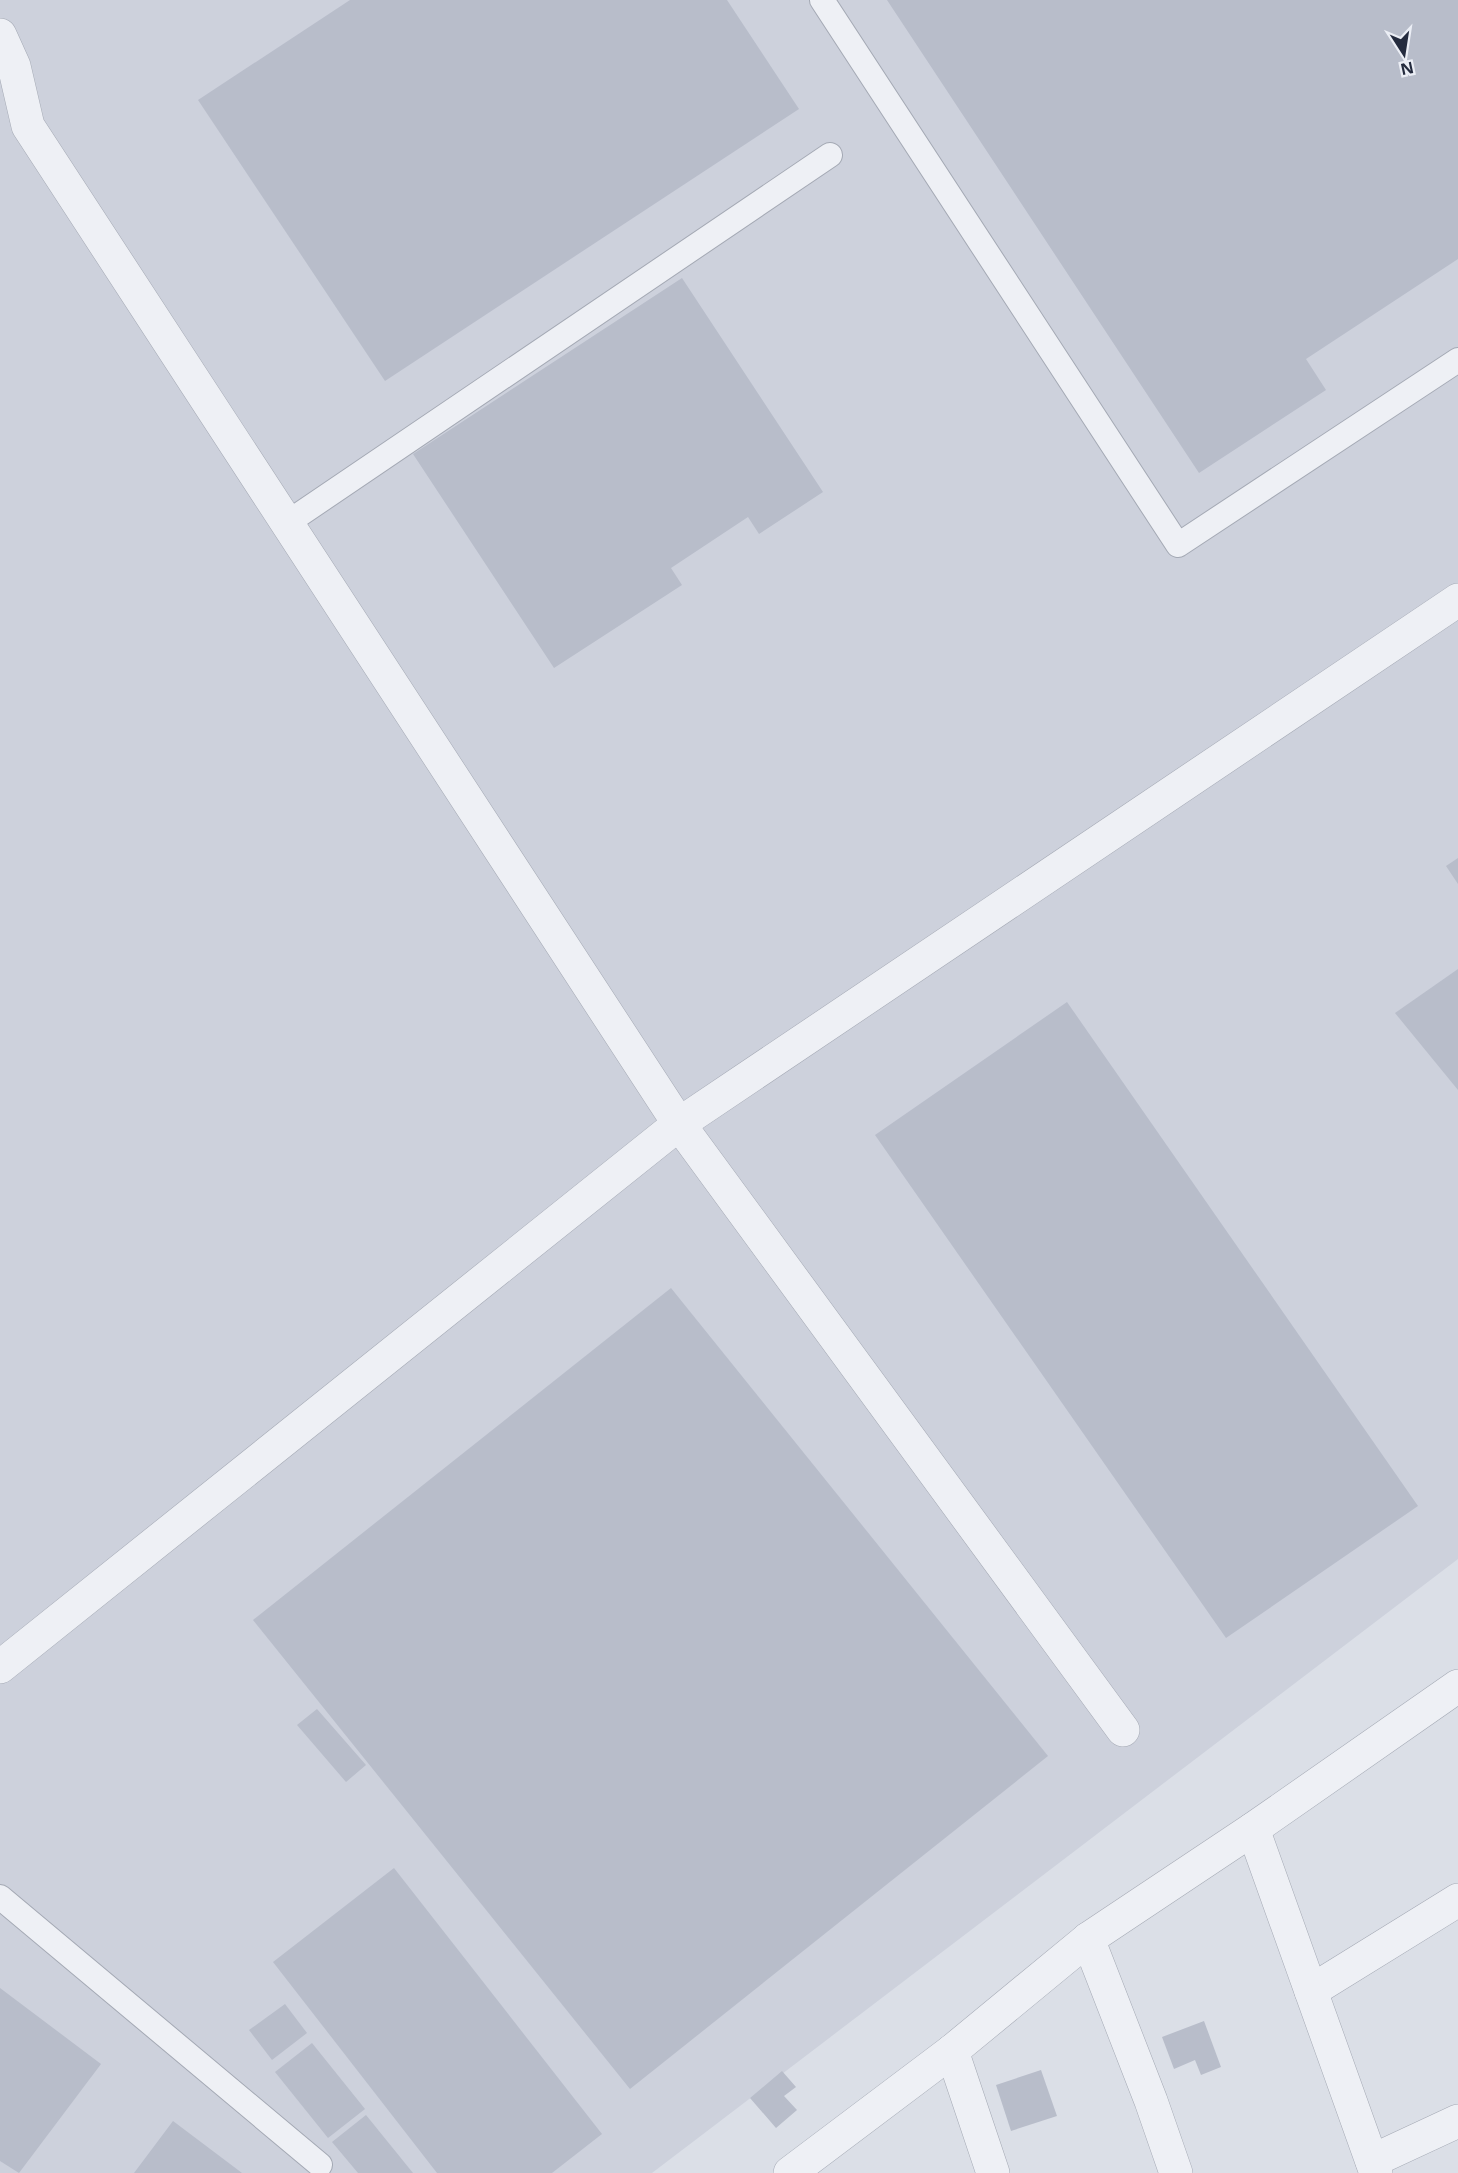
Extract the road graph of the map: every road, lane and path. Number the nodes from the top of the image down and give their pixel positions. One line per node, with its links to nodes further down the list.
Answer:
1 (822, 0): 6 (lane)
2 (0, 35): 4 (street)
3 (0, 108): 4 (street)
4 (28, 126): 7 (street)
5 (830, 155): 7 (lane)
6 (1458, 360)
7 (287, 523): 9 (street)
8 (1458, 600): 9 (street)
9 (679, 1124): 10 (street); 12 (street)
10 (0, 1667)
11 (1458, 1686): 13 (street)
12 (1123, 1730)
13 (1252, 1829): 16 (street); 17 (street)
14 (0, 1897): 20 (lane)
15 (1458, 1900): 17 (street)
16 (1088, 1939): 18 (street); 24 (street)
17 (1311, 1991): 21 (street)
18 (952, 2051): 22 (street); 23 (street)
19 (1458, 2121): 21 (street)
20 (320, 2165)
21 (1374, 2167)
22 (790, 2173)
23 (993, 2173)
24 (1176, 2173)

